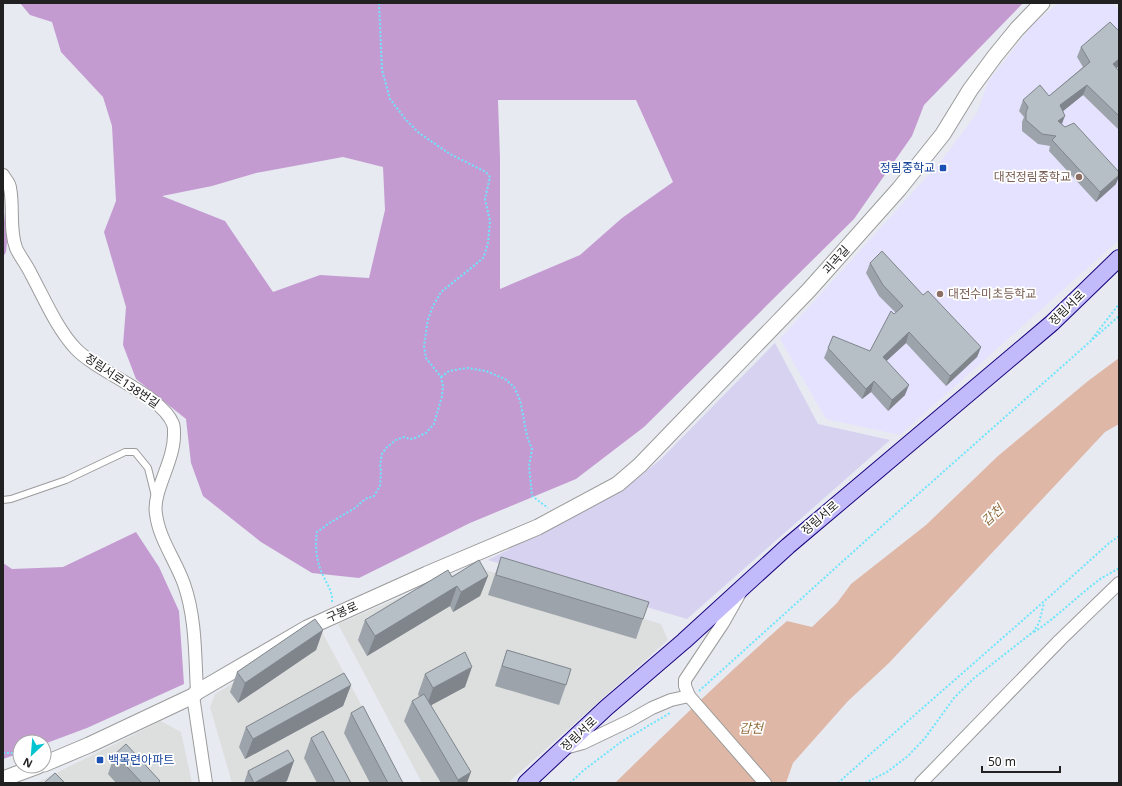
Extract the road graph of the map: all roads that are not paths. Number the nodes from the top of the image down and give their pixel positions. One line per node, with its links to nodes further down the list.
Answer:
1 (1042, 3): 4 (street, 괴곡길)
2 (3, 175): 6 (street, 정림서로138번길)
3 (1119, 258): 8 (main road, 정림서로)
4 (603, 493): 9 (street, 구봉로)
5 (3, 500): 6 (lane)
6 (156, 500): 9 (street, 정림서로138번길)
7 (1119, 583): 18 (street)
8 (742, 589): 10 (street); 11 (main road, 정림서로)
9 (195, 694): 12 (street, 구봉로); 15 (street, 정림서로138번길)
10 (691, 699): 11 (street); 17 (street)
11 (564, 748): 16 (main road, 정림서로)
12 (52, 761)
13 (21, 774): 14 (street)
14 (11, 779)
15 (206, 783)
16 (526, 783)
17 (765, 783)
18 (921, 783)

